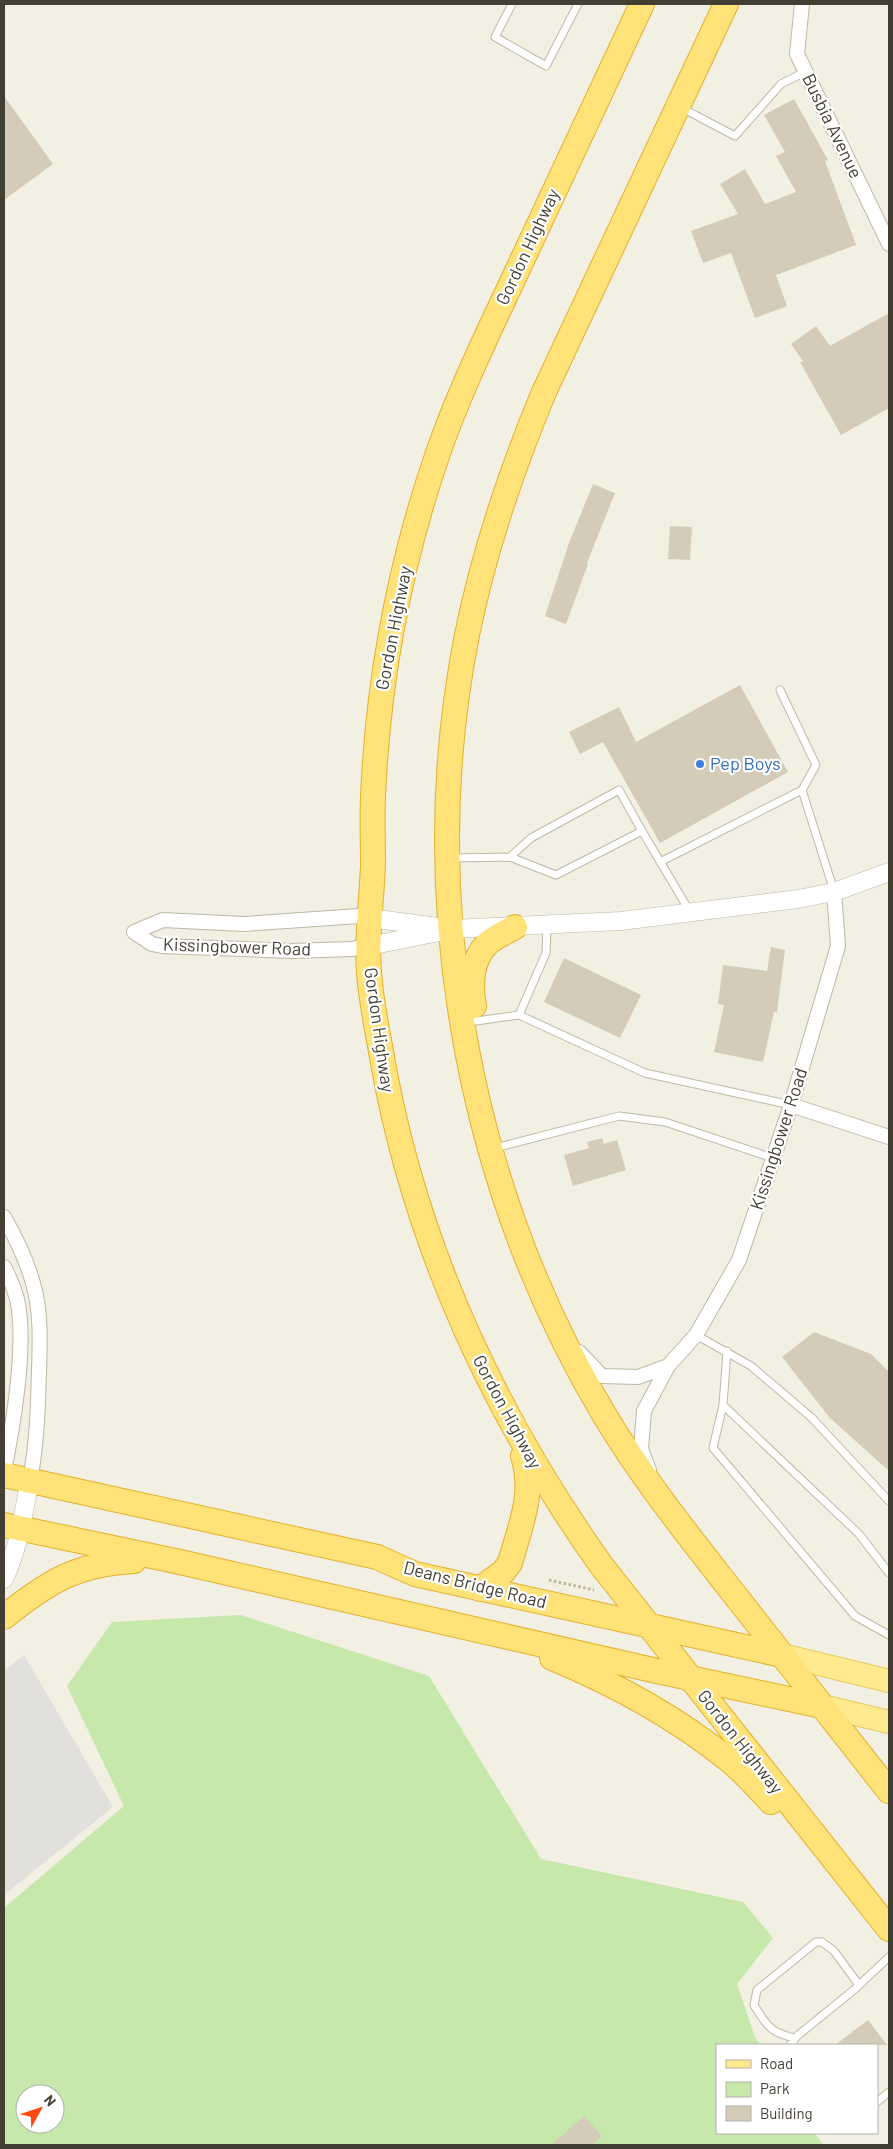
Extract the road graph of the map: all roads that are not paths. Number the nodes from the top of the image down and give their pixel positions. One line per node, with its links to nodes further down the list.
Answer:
1 (512, 4): 2 (lane)
2 (578, 4)
3 (642, 4): 18 (highway, Gordon Highway)
4 (726, 4): 7 (highway)
5 (802, 4): 6 (street, Busbia Avenue)
6 (805, 72): 7 (lane); 8 (street, Busbia Avenue)
7 (678, 106): 13 (highway)
8 (889, 244)
9 (780, 690): 10 (lane)
10 (802, 790): 14 (lane); 16 (lane)
11 (642, 831): 12 (lane); 12 (lane); 14 (lane)
12 (510, 857): 13 (lane)
13 (448, 858): 21 (highway)
14 (660, 862): 17 (lane)
15 (889, 872): 16 (street, Kissingbower Road)
16 (834, 892): 17 (street, Kissingbower Road); 25 (street, Kissingbower Road)
17 (690, 912): 19 (street, Kissingbower Road)
18 (370, 918): 21 (street, Kissingbower Road); 22 (highway, Gordon Highway); 22 (street, Kissingbower Road)
19 (547, 925): 20 (street, Kissingbower Road); 23 (lane)
20 (515, 927): 21 (street, Kissingbower Road); 24 (highway)
21 (452, 929): 22 (street, Kissingbower Road); 27 (highway)
22 (370, 946): 36 (highway, Gordon Highway)
23 (519, 1015): 24 (lane); 25 (lane)
24 (476, 1021): 27 (highway)
25 (791, 1105): 26 (street); 28 (street, Kissingbower Road)
26 (889, 1137)
27 (490, 1149): 28 (lane); 31 (highway)
28 (773, 1158): 32 (street, Kissingbower Road)
29 (4, 1217): 39 (street)
30 (4, 1267): 37 (street)
31 (559, 1330): 34 (street, Kissingbower Road); 40 (highway)
32 (696, 1335): 33 (lane); 34 (street, Kissingbower Road)
33 (727, 1351): 35 (lane); 41 (lane)
34 (668, 1366): 40 (street, Kissingbower Road)
35 (723, 1405): 44 (lane); 50 (lane)
36 (514, 1429): 46 (highway); 48 (highway, Gordon Highway)
37 (4, 1471)
38 (4, 1475): 39 (highway, Deans Bridge Road)
39 (30, 1480): 42 (street); 46 (highway, Deans Bridge Road)
40 (658, 1497): 51 (highway)
41 (889, 1501)
42 (12, 1527): 43 (highway); 45 (street)
43 (173, 1561): 47 (highway); 49 (highway)
44 (889, 1573)
45 (4, 1579)
46 (480, 1589): 48 (highway, Deans Bridge Road)
47 (4, 1617)
48 (650, 1626): 51 (highway, Deans Bridge Road); 52 (highway, Gordon Highway)
49 (488, 1632): 52 (highway); 57 (highway)
50 (889, 1635)
51 (782, 1655): 53 (main road, Deans Bridge Road); 54 (highway)
52 (690, 1678): 54 (highway); 57 (highway, Gordon Highway)
53 (889, 1681)
54 (822, 1706): 55 (main road); 56 (highway)
55 (889, 1722)
56 (889, 1791)
57 (858, 1890): 58 (highway, Gordon Highway)
58 (889, 1929)
59 (889, 1956): 60 (lane)
60 (859, 1985): 61 (lane); 61 (lane)
61 (794, 2038): 62 (lane)
62 (791, 2044)
63 (889, 2092): 64 (lane)
64 (878, 2101)

